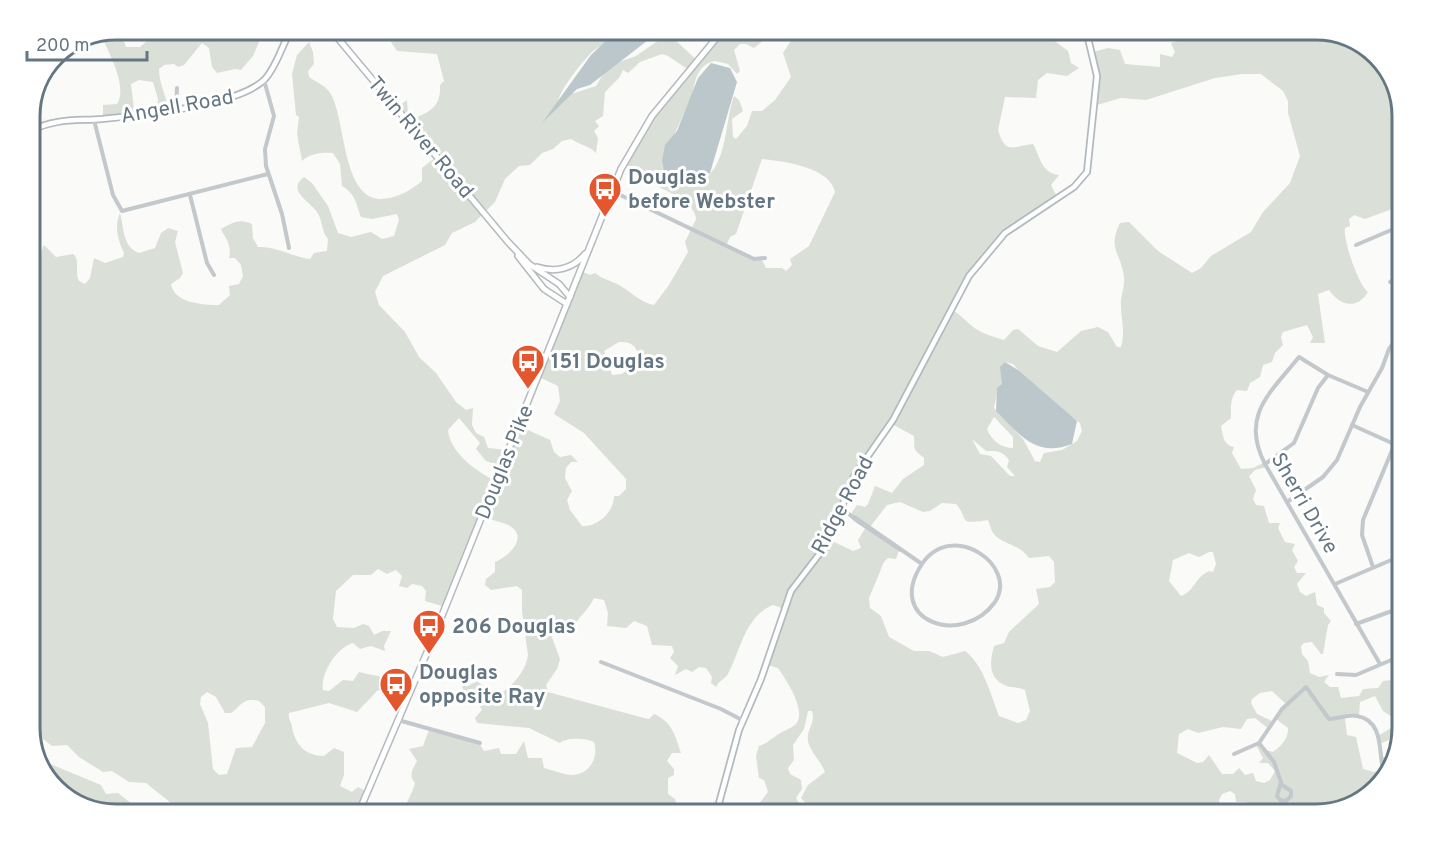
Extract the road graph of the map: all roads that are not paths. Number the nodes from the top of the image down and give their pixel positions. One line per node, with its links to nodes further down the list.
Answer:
1 (286, 40): 5 (street)
2 (339, 40): 14 (main road, Twin River Road)
3 (715, 40): 11 (main road, Douglas Pike)
4 (1089, 40): 30 (street, Ridge Road)
5 (264, 80): 7 (street, Angell Road); 10 (street)
6 (177, 88): 7 (street)
7 (176, 108): 8 (street, Angell Road)
8 (94, 120): 9 (street, Angell Road); 12 (street)
9 (41, 126)
10 (268, 174): 12 (street); 17 (street)
11 (612, 191): 15 (main road, Douglas Pike); 18 (street)
12 (190, 195): 20 (street)
13 (1392, 231): 16 (street)
14 (511, 245): 19 (main road, Twin River Road); 21 (main road, Twin River Road)
15 (591, 245): 19 (main road); 21 (main road, Douglas Pike)
16 (1356, 245)
17 (289, 249)
18 (765, 258)
19 (530, 264): 21 (main road, Twin River Road)
20 (214, 275)
21 (569, 300): 41 (main road, Douglas Pike)
22 (1392, 344): 24 (street)
23 (1328, 375): 24 (street); 28 (street); 28 (street, Sherri Drive)
24 (1368, 392): 25 (street)
25 (1352, 425): 26 (street); 29 (street)
26 (1392, 443)
27 (1392, 449): 33 (street)
28 (1265, 464): 29 (street, Sherri Drive)
29 (1287, 501): 34 (street, Sherri Drive)
30 (842, 507): 32 (street); 42 (street, Ridge Road)
31 (1392, 559): 33 (street)
32 (922, 564): 32 (street)
33 (1373, 567): 34 (street)
34 (1334, 585): 36 (street, Sherri Drive)
35 (1392, 611): 36 (street)
36 (1356, 624): 39 (street, Sherri Drive)
37 (1392, 659): 39 (street)
38 (601, 662): 42 (street)
39 (1380, 664): 40 (street)
40 (1337, 674)
41 (398, 720): 43 (street); 48 (main road, Douglas Pike)
42 (742, 720): 49 (street, Ridge Road)
43 (480, 743)
44 (1260, 743): 45 (street); 46 (street); 47 (street)
45 (1234, 754)
46 (1382, 765)
47 (1282, 784): 47 (street)
48 (362, 804)
49 (719, 804)

